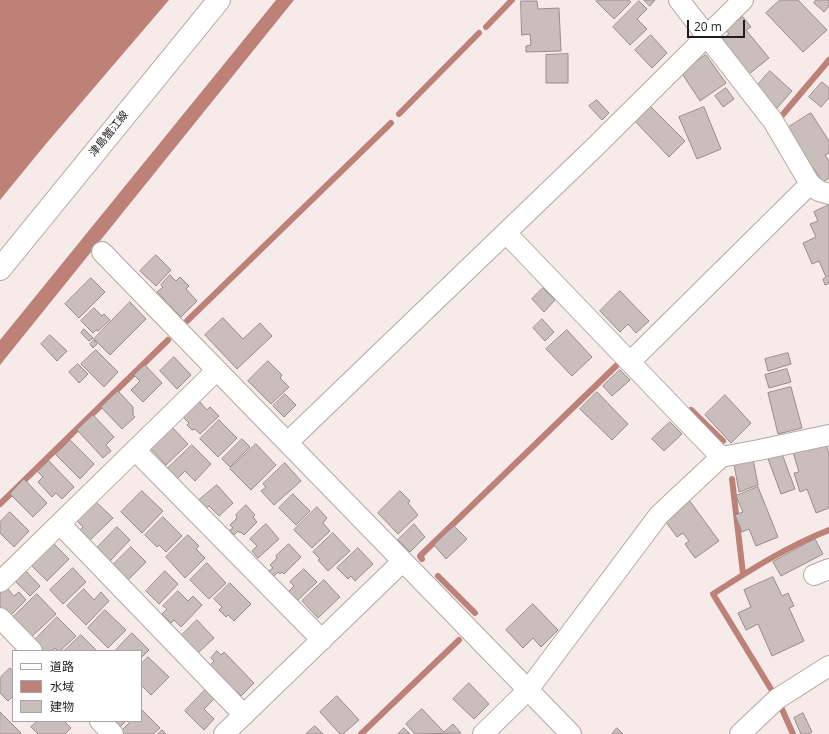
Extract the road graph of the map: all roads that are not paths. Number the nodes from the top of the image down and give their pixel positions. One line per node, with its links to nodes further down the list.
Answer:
1 (219, 0): 9 (main road, 津島蟹江線)
2 (679, 0): 4 (street)
3 (743, 0): 4 (street)
4 (707, 36): 5 (street); 7 (street)
5 (810, 184): 6 (street); 10 (street)
6 (829, 194)
7 (506, 232): 10 (street); 13 (street)
8 (102, 252): 11 (street)
9 (0, 269)
10 (630, 362): 15 (street)
11 (217, 370): 13 (street); 14 (street)
12 (829, 435): 15 (street)
13 (288, 442): 17 (street)
14 (135, 450): 16 (street); 20 (street)
15 (721, 457): 23 (street)
16 (60, 524): 18 (street); 24 (street)
17 (402, 562): 20 (street); 23 (street)
18 (0, 582)
19 (0, 618): 21 (street)
20 (322, 640): 24 (street)
21 (31, 650)
22 (829, 666): 30 (street)
23 (528, 690): 28 (street); 29 (street)
24 (244, 715): 27 (street)
25 (101, 722): 26 (street)
26 (113, 734)
27 (224, 734)
28 (483, 734)
29 (571, 734)
30 (740, 734)

